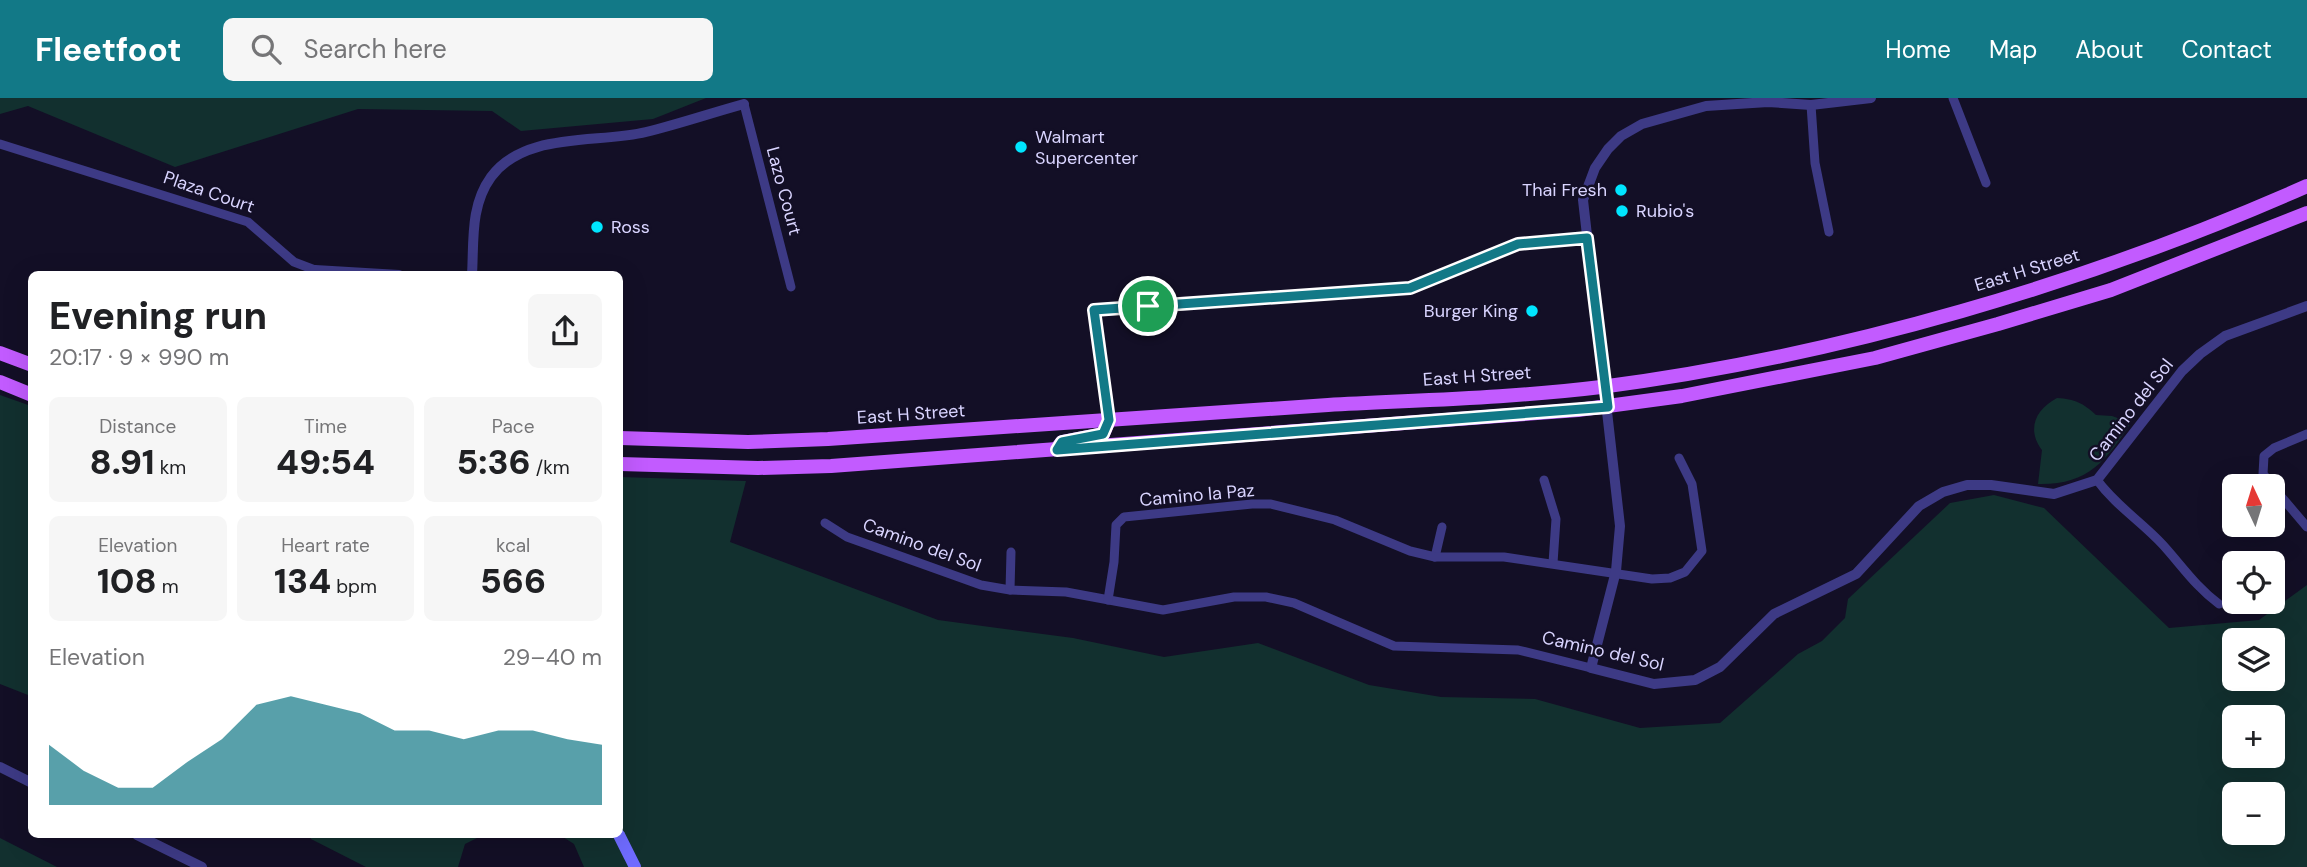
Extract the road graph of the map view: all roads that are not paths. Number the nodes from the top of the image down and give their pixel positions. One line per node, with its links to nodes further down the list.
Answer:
1 (1871, 98): 4 (street)
2 (1953, 98): 6 (street)
3 (744, 103): 13 (street); 14 (street, Lazo Court)
4 (1811, 105): 9 (street); 10 (street)
5 (0, 144): 11 (street, Plaza Court)
6 (1986, 183)
7 (2307, 186): 19 (main road, East H Street)
8 (2307, 213): 21 (main road)
9 (1829, 232)
10 (1587, 238): 19 (street); 22 (street)
11 (315, 270): 12 (street, Plaza Court)
12 (332, 271)
13 (472, 271)
14 (790, 287)
15 (2307, 306): 30 (street, Camino del Sol)
16 (0, 353): 17 (main road)
17 (28, 364)
18 (0, 382): 20 (main road)
19 (1604, 386): 21 (street); 22 (main road, East H Street)
20 (28, 393)
21 (1608, 407): 25 (main road); 38 (street)
22 (1109, 420): 24 (main road, East H Street); 25 (main road)
23 (2307, 433): 28 (street)
24 (623, 438)
25 (1057, 450): 27 (main road)
26 (1679, 458): 38 (street, Camino la Paz)
27 (623, 464)
28 (2263, 474)
29 (1544, 480): 37 (street)
30 (2097, 480): 41 (street); 42 (street, Camino del Sol)
31 (2286, 502): 34 (street)
32 (825, 523): 39 (street, Camino del Sol)
33 (1442, 527): 36 (street)
34 (2307, 527)
35 (1011, 552): 39 (street)
36 (1436, 557): 37 (street, Camino la Paz); 40 (street, Camino la Paz)
37 (1553, 563): 38 (street, Camino la Paz)
38 (1616, 571): 42 (street)
39 (1010, 590): 40 (street, Camino del Sol)
40 (1108, 600): 42 (street, Camino del Sol)
41 (2219, 604)
42 (1591, 668)
43 (0, 768): 44 (street)
44 (28, 781)
45 (143, 838): 47 (street)
46 (620, 838): 48 (main road)
47 (202, 867)
48 (635, 867)

